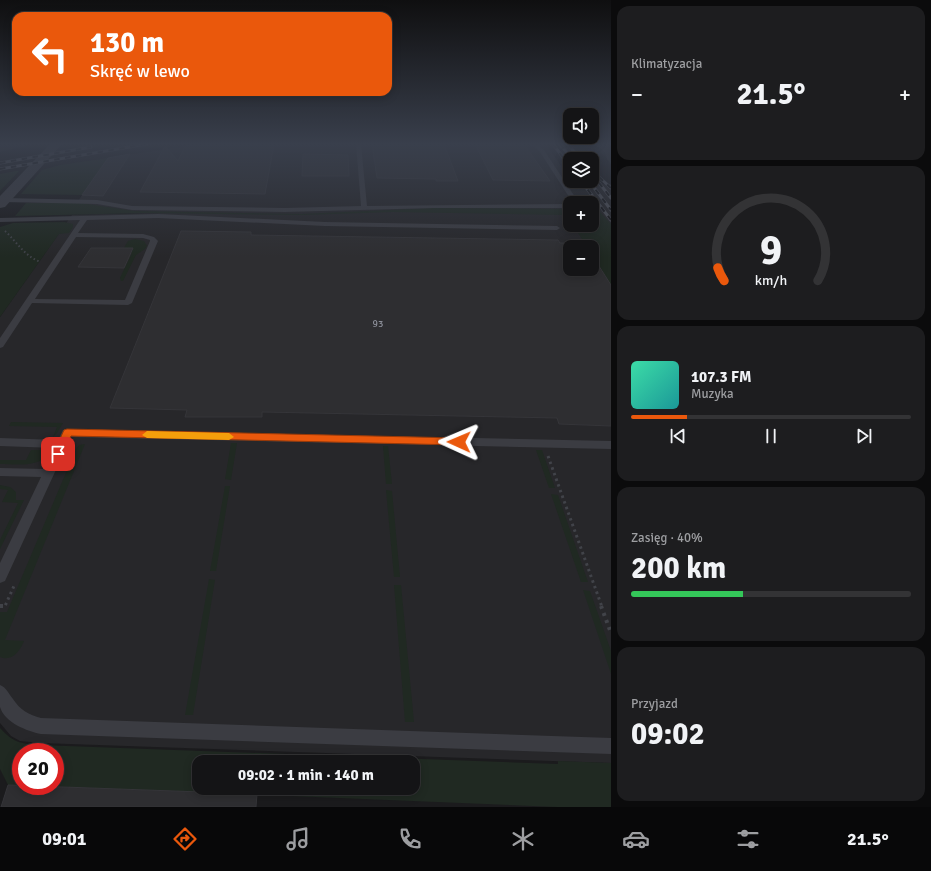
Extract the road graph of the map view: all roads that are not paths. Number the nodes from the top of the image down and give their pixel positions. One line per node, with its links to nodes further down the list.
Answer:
1 (21, 182): 5 (street)
2 (362, 182): 7 (lane)
3 (562, 182): 4 (lane)
4 (571, 196)
5 (2, 202): 7 (lane)
6 (563, 206): 7 (lane)
7 (364, 208)
8 (85, 218): 9 (lane); 10 (lane); 11 (lane)
9 (0, 220)
10 (557, 228)
11 (75, 235): 12 (lane); 12 (lane)
12 (30, 301): 13 (lane)
13 (0, 346)
14 (0, 442): 15 (lane)
15 (62, 444): 16 (lane); 18 (lane)
16 (611, 445)
17 (0, 472): 18 (lane)
18 (48, 474): 19 (lane)
19 (0, 577)
20 (0, 693): 21 (lane)
21 (611, 746)

